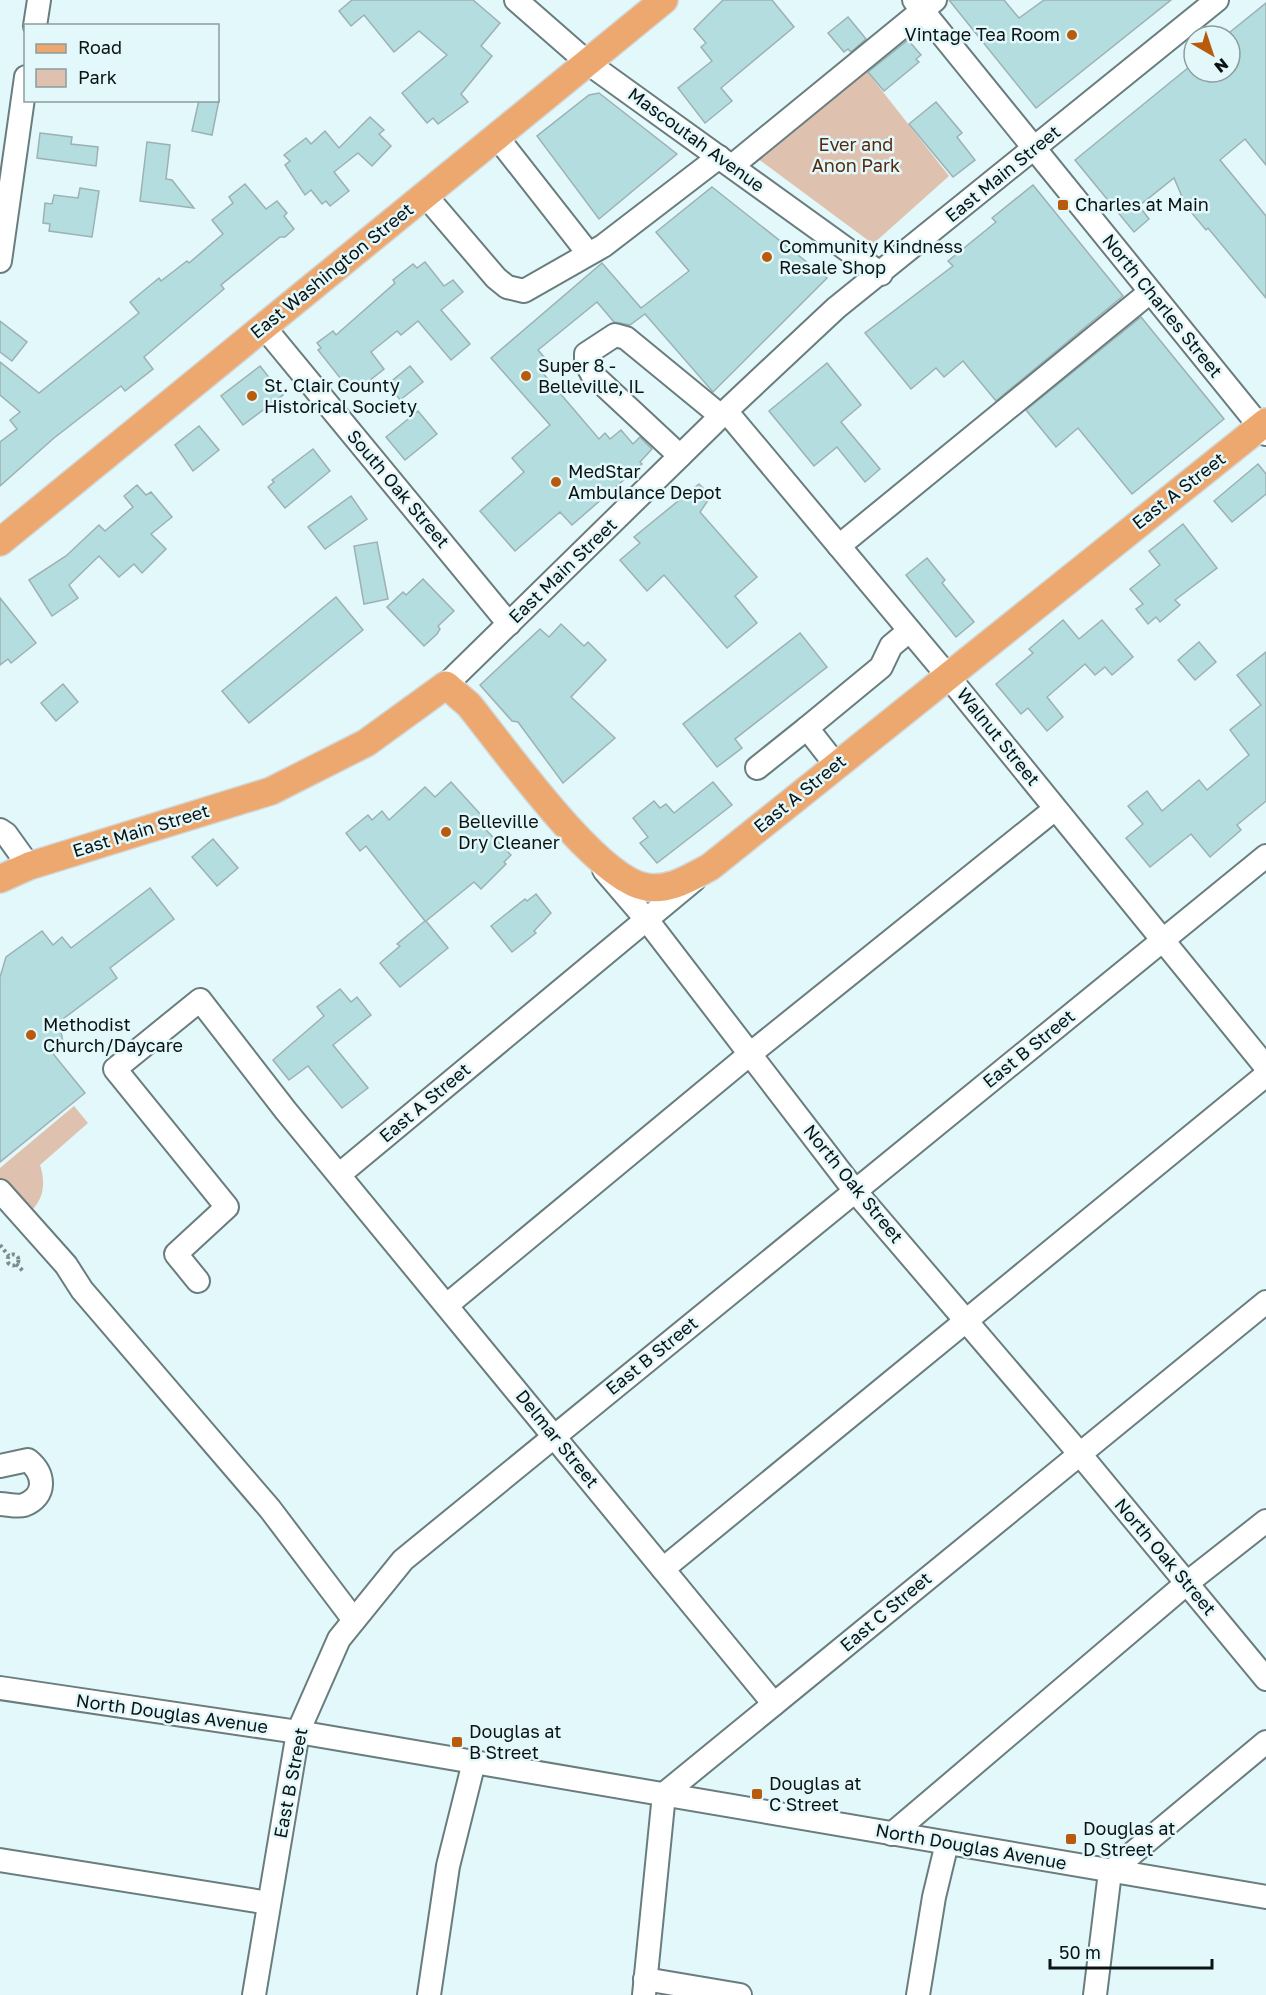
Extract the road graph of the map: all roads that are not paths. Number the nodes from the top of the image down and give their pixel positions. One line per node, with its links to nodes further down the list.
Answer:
1 (39, 0): 6 (street)
2 (516, 0): 7 (street, Mascoutah Avenue)
3 (664, 0): 7 (main road, East Washington Street)
4 (1217, 0): 10 (street, East Main Street)
5 (924, 3): 10 (street, North Charles Street); 11 (street)
6 (35, 24)
7 (588, 63): 9 (main road, East Washington Street); 11 (street, Mascoutah Avenue)
8 (24, 91): 14 (street)
9 (497, 136): 12 (main road, East Washington Street); 13 (street)
10 (1035, 149): 15 (street, East Main Street); 16 (street, North Charles Street)
11 (725, 162): 13 (street); 15 (street, Mascoutah Avenue)
12 (425, 195): 13 (street); 17 (main road, East Washington Street)
13 (588, 253)
14 (0, 261)
15 (881, 274): 18 (street, East Main Street)
16 (1150, 292): 19 (street, North Charles Street); 22 (street)
17 (264, 327): 21 (main road, East Washington Street); 23 (street, South Oak Street)
18 (723, 414): 20 (street, East Main Street); 20 (street, Walnut Street); 22 (street, Walnut Street)
19 (1264, 428): 25 (main road, East A Street)
20 (680, 456): 23 (street, East Main Street)
21 (0, 542)
22 (839, 546): 24 (street, Walnut Street)
23 (509, 624): 26 (street, East Main Street)
24 (909, 631): 25 (street, Walnut Street); 27 (street)
25 (947, 675): 28 (main road, East A Street); 30 (street, Walnut Street)
26 (446, 685): 32 (main road, North Oak Street); 34 (main road, East Main Street)
27 (807, 728): 28 (street); 29 (street)
28 (836, 765): 35 (main road, East A Street)
29 (757, 768)
30 (1055, 808): 38 (street, Walnut Street); 39 (street)
31 (0, 830): 34 (street)
32 (590, 853): 35 (main road); 37 (street, North Oak Street)
33 (1266, 856): 38 (street, East B Street)
34 (29, 866): 36 (main road, East Main Street)
35 (710, 867): 37 (street, East A Street)
36 (0, 879)
37 (647, 920): 39 (street, North Oak Street); 42 (street, East A Street)
38 (1162, 940): 40 (street, Walnut Street); 44 (street, East B Street)
39 (750, 1054): 44 (street, North Oak Street); 47 (street)
40 (1266, 1066)
41 (1266, 1075): 48 (street)
42 (340, 1174): 45 (street, Delmar Street); 47 (street, Delmar Street)
43 (0, 1191): 56 (street)
44 (855, 1191): 48 (street, North Oak Street); 49 (street, East B Street)
45 (198, 1281)
46 (1266, 1302): 50 (street, East C Street)
47 (447, 1305): 49 (street, Delmar Street)
48 (966, 1321): 50 (street, North Oak Street); 54 (street)
49 (554, 1435): 54 (street, Delmar Street); 56 (street, East B Street)
50 (1079, 1453): 55 (street, North Oak Street); 59 (street, East C Street)
51 (0, 1466): 52 (street)
52 (0, 1503)
53 (1266, 1521): 55 (street)
54 (663, 1569): 59 (street, Delmar Street)
55 (1186, 1583): 57 (street, North Oak Street); 64 (street)
56 (354, 1620): 60 (street, East B Street)
57 (1266, 1679)
58 (0, 1688): 60 (street, North Douglas Avenue)
59 (774, 1704): 63 (street, East C Street)
60 (298, 1732): 62 (street, North Douglas Avenue); 69 (street, East B Street)
61 (1266, 1742): 67 (street)
62 (474, 1762): 63 (street, North Douglas Avenue); 72 (street)
63 (664, 1794): 64 (street, North Douglas Avenue); 70 (street)
64 (892, 1834): 65 (street, North Douglas Avenue)
65 (947, 1843): 67 (street, North Douglas Avenue); 74 (street)
66 (0, 1860): 69 (street)
67 (1110, 1872): 68 (street, North Douglas Avenue); 75 (street)
68 (1266, 1897)
69 (269, 1903): 71 (street, East B Street)
70 (644, 1987): 73 (street)
71 (254, 1995)
72 (429, 1995)
73 (740, 1995)
74 (918, 1995)
75 (1095, 1995)

